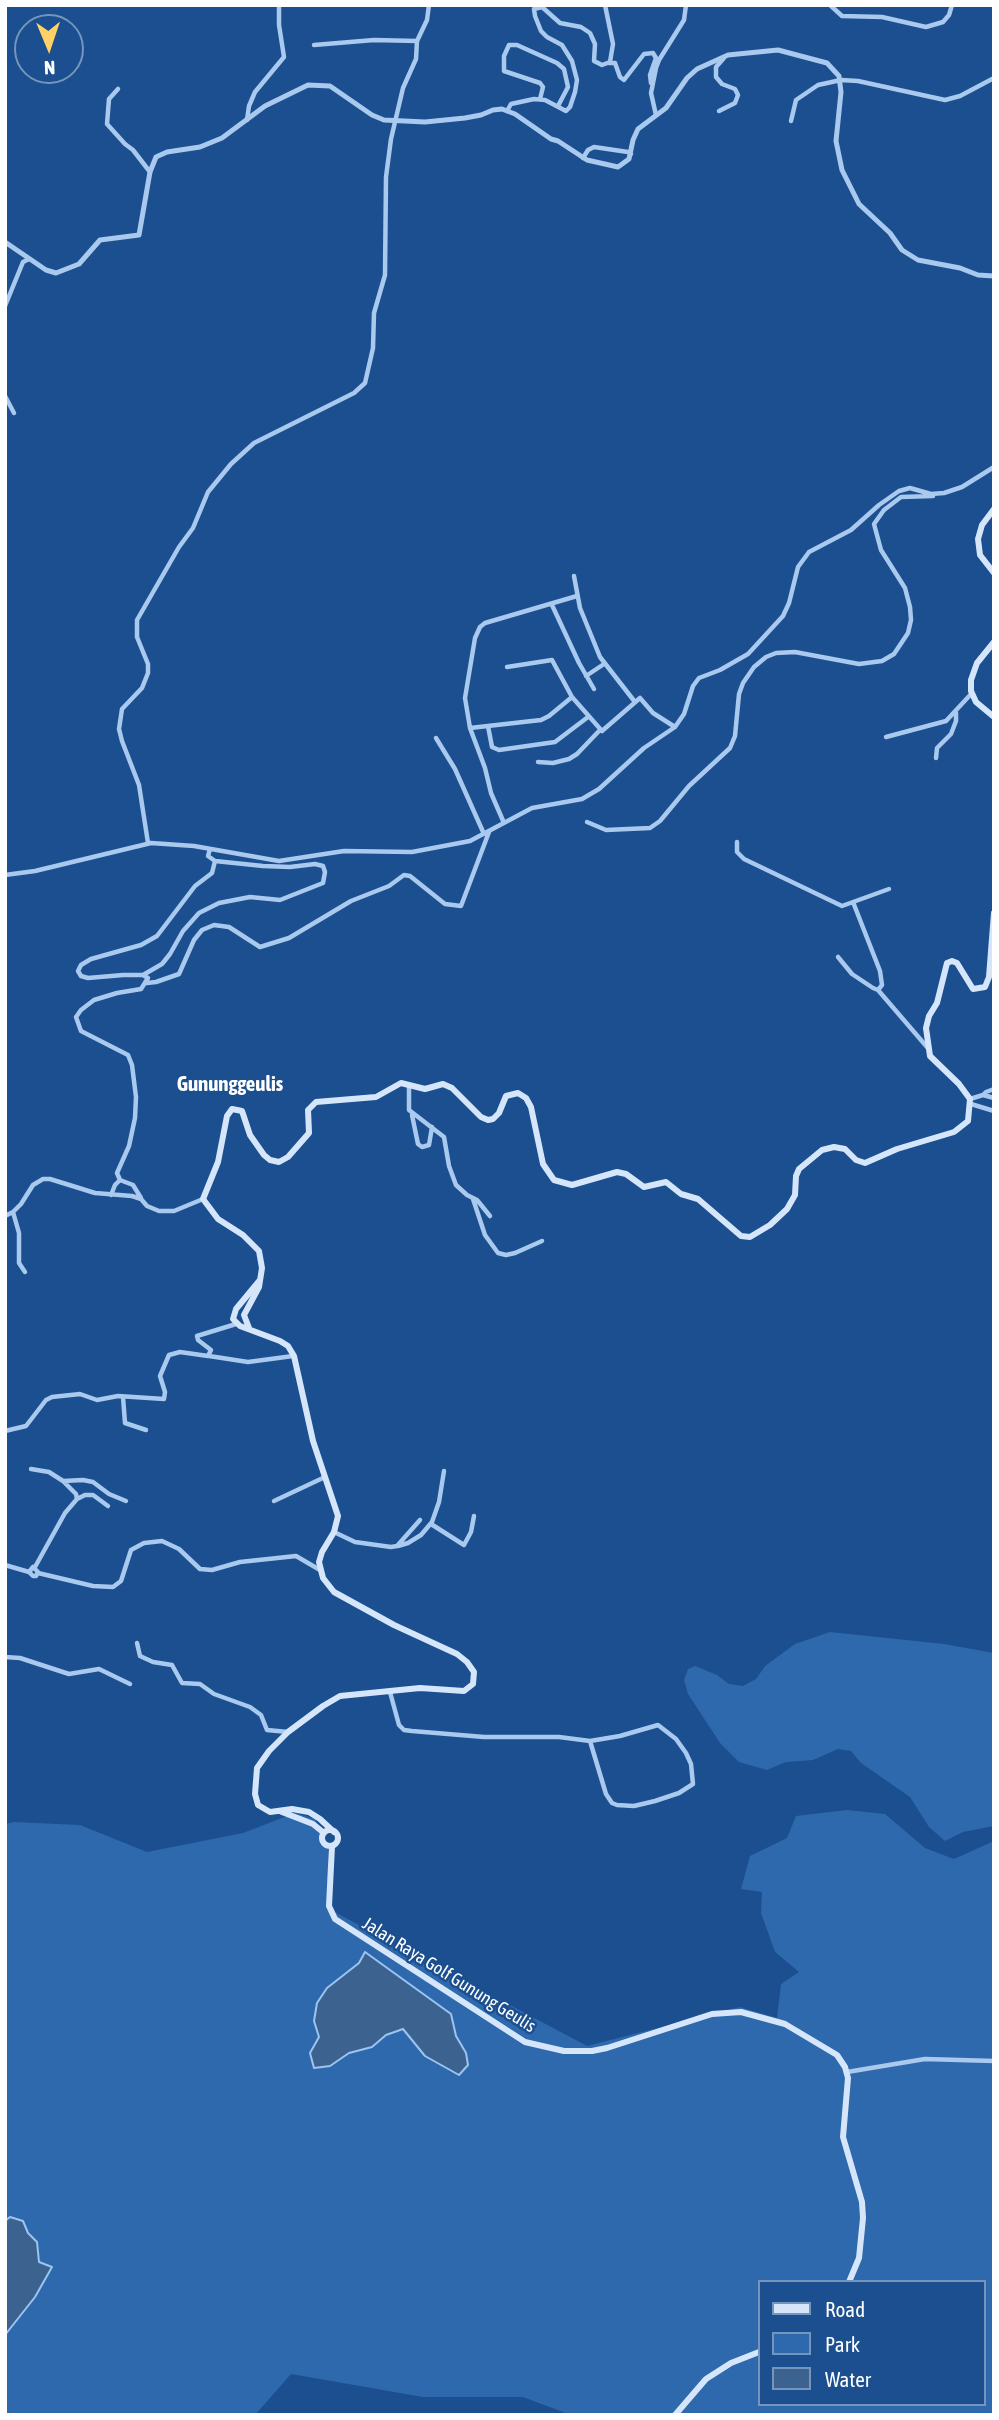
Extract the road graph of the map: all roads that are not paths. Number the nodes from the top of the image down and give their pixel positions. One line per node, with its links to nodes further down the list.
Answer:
1 (279, 5): 21 (street)
2 (429, 5): 8 (street)
3 (605, 5): 11 (street)
4 (686, 5): 14 (street)
5 (830, 5): 6 (street)
6 (952, 5)
7 (534, 7): 11 (street); 17 (street)
8 (416, 41): 9 (street); 22 (street)
9 (314, 45)
10 (727, 55): 13 (street); 19 (street); 20 (street)
11 (608, 63): 14 (street)
12 (994, 78): 13 (street)
13 (841, 80): 23 (street); 29 (street)
14 (652, 85): 20 (street)
15 (118, 89): 26 (street)
16 (540, 99): 17 (street); 17 (street); 18 (street)
17 (558, 106)
18 (507, 111): 22 (street); 25 (street)
19 (719, 111)
20 (656, 115): 24 (street)
21 (247, 120): 22 (street); 26 (street)
22 (396, 121): 63 (street)
23 (791, 121)
24 (631, 154): 25 (street); 25 (street)
25 (583, 158)
26 (150, 172): 28 (street)
27 (5, 242): 28 (street)
28 (29, 259): 30 (street)
29 (994, 276)
30 (5, 306)
31 (5, 396): 32 (street)
32 (14, 413)
33 (994, 467): 34 (street)
34 (937, 495): 52 (street); 59 (street)
35 (994, 509): 36 (main road)
36 (994, 573)
37 (574, 576): 38 (street)
38 (577, 596): 39 (street); 41 (street)
39 (552, 605): 43 (street); 53 (street)
40 (994, 642): 45 (main road)
41 (604, 664): 43 (street); 47 (street)
42 (507, 667): 46 (street)
43 (586, 676): 44 (street)
44 (594, 689)
45 (972, 693): 48 (street); 50 (main road)
46 (572, 697): 49 (street); 51 (street)
47 (635, 702): 52 (street); 54 (street)
48 (956, 712): 55 (street); 57 (street)
49 (588, 717): 51 (street); 54 (street)
50 (994, 718)
51 (488, 726): 53 (street)
52 (675, 727): 60 (street)
53 (470, 728): 60 (street)
54 (600, 730): 58 (street)
55 (886, 737)
56 (436, 738): 61 (street)
57 (936, 758)
58 (538, 762)
59 (587, 822)
60 (504, 823): 61 (street)
61 (487, 833): 64 (street); 72 (street)
62 (737, 842): 68 (street)
63 (148, 843): 64 (street); 66 (street)
64 (210, 849): 65 (street)
65 (215, 861): 71 (street); 71 (street)
66 (5, 875)
67 (889, 889): 68 (street)
68 (853, 902): 73 (street)
69 (994, 913): 74 (main road)
70 (838, 957): 73 (street)
71 (143, 975): 72 (street)
72 (147, 983): 83 (street)
73 (878, 990): 74 (street)
74 (927, 1047): 79 (main road)
75 (409, 1085): 79 (main road); 81 (street); 87 (main road)
76 (994, 1089): 77 (street)
77 (983, 1095): 78 (street); 79 (street)
78 (994, 1098)
79 (971, 1102): 80 (street)
80 (994, 1111)
81 (412, 1114): 82 (street); 82 (street)
82 (432, 1127): 85 (street)
83 (120, 1180): 84 (street); 86 (street)
84 (111, 1195): 86 (street); 88 (street)
85 (473, 1198): 90 (street); 91 (street)
86 (141, 1199): 87 (street)
87 (203, 1199): 93 (main road)
88 (13, 1212): 89 (street); 92 (street)
89 (5, 1216)
90 (490, 1216)
91 (542, 1241)
92 (25, 1272)
93 (261, 1278): 94 (main road); 95 (main road)
94 (236, 1324): 95 (main road); 96 (street)
95 (249, 1328): 97 (main road)
96 (208, 1356): 97 (street); 98 (street)
97 (294, 1356): 103 (main road)
98 (123, 1397): 99 (street); 100 (street)
99 (146, 1430)
100 (5, 1431)
101 (31, 1469): 104 (street)
102 (444, 1471): 111 (street)
103 (326, 1477): 107 (street); 112 (main road)
104 (63, 1481): 105 (street); 106 (street)
105 (77, 1499): 108 (street); 115 (street)
106 (126, 1501)
107 (274, 1501)
108 (108, 1506)
109 (474, 1516): 111 (street)
110 (420, 1520): 113 (street)
111 (431, 1524): 113 (street)
112 (334, 1532): 113 (street); 116 (main road)
113 (397, 1546)
114 (5, 1564): 117 (street)
115 (35, 1567): 117 (street); 118 (street)
116 (320, 1570): 118 (street); 122 (main road)
117 (29, 1572): 118 (street)
118 (38, 1573)
119 (137, 1643): 123 (street)
120 (5, 1657): 121 (street)
121 (130, 1684)
122 (390, 1692): 123 (main road); 124 (street)
123 (288, 1732): 125 (main road)
124 (590, 1741): 124 (street)
125 (282, 1812): 126 (main road); 127 (main road)
126 (334, 1832): 127 (main road); 128 (main road, Jalan Raya Golf Gunung Geulis)
127 (324, 1833): 128 (main road)
128 (332, 1846): 130 (main road, Jalan Raya Golf Gunung Geulis)
129 (994, 2061): 130 (street)
130 (847, 2072): 131 (main road)
131 (850, 2280)
132 (758, 2352): 133 (main road)
133 (675, 2415)

